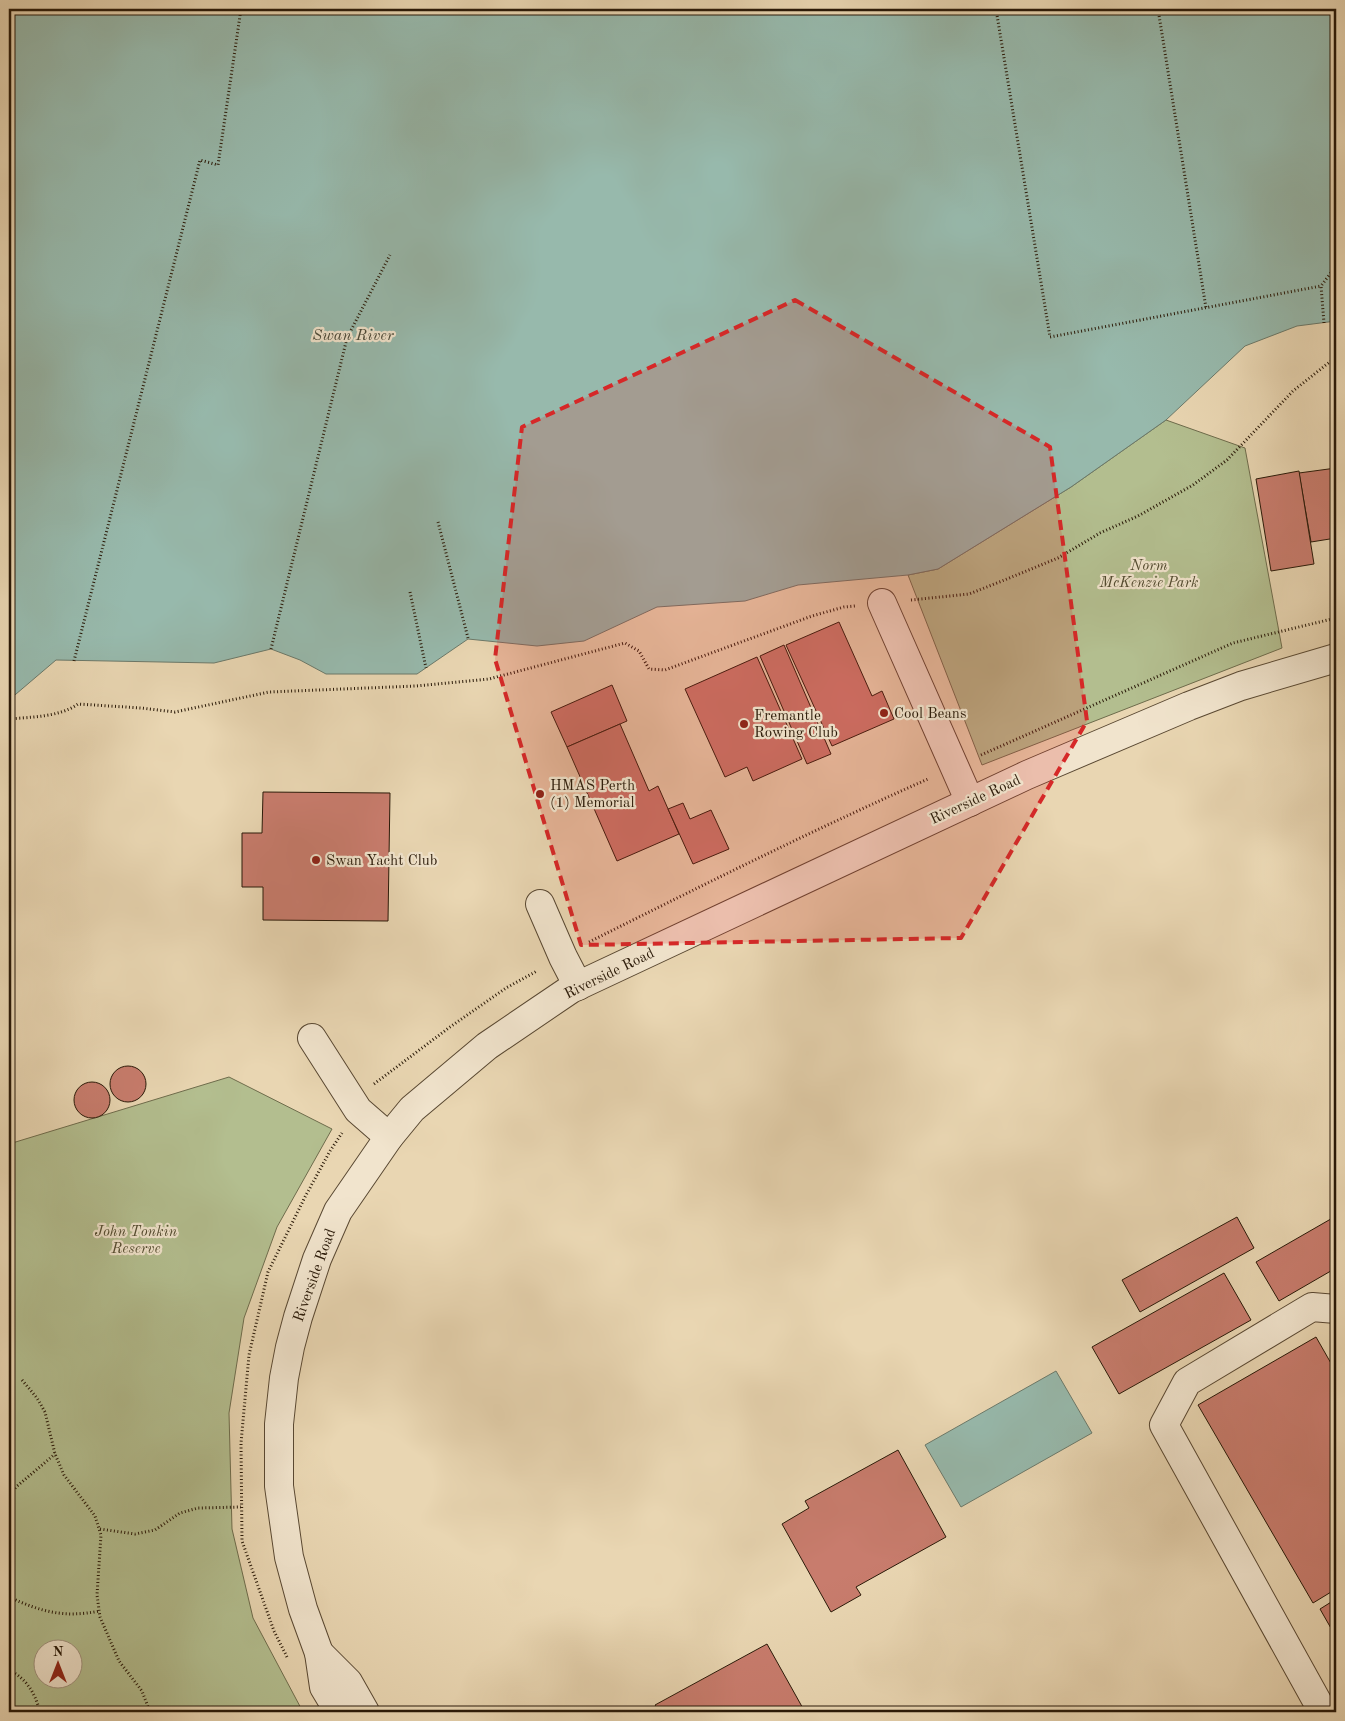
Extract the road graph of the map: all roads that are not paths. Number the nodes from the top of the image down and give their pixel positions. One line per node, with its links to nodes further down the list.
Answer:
1 (882, 603): 3 (street)
2 (1336, 658): 3 (street, Riverside Road)
3 (970, 802): 5 (street, Riverside Road)
4 (540, 904): 5 (street)
5 (578, 986): 7 (street, Riverside Road)
6 (312, 1038): 7 (street)
7 (389, 1137): 9 (street, Riverside Road)
8 (1336, 1310): 12 (street)
9 (318, 1653): 10 (street, Riverside Road); 11 (street, Riverside Road)
10 (339, 1712)
11 (365, 1712)
12 (1323, 1712)

